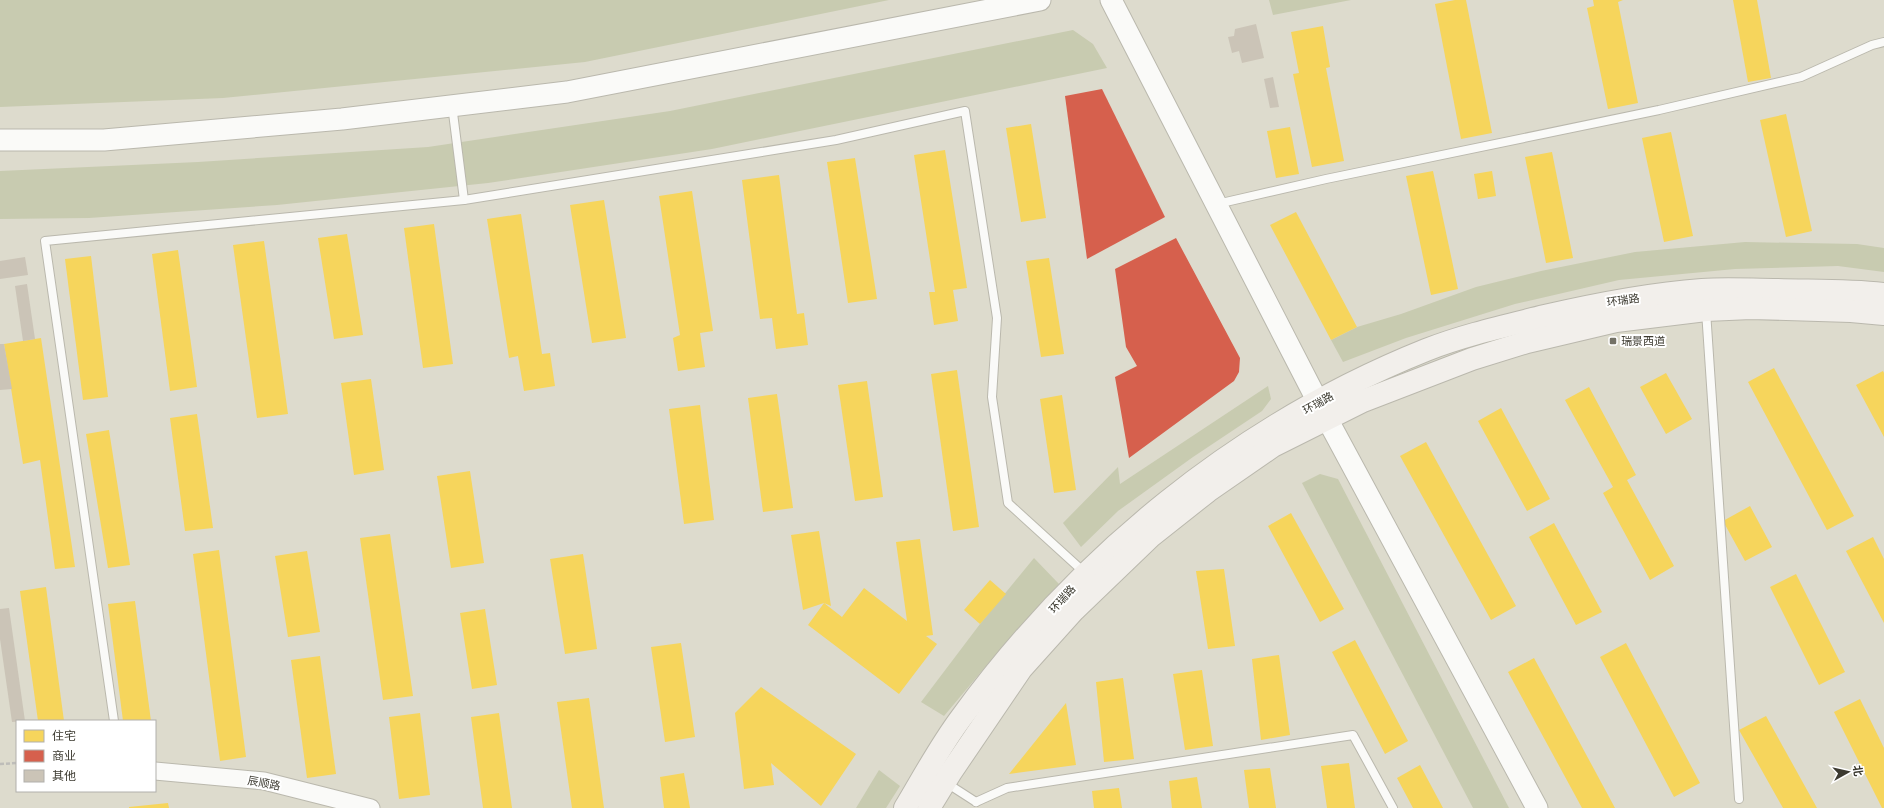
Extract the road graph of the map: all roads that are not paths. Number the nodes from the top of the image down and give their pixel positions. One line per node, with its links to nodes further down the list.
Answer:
1 (1040, 0): 4 (street)
2 (1111, 0): 7 (street)
3 (1884, 42): 7 (lane)
4 (452, 105): 5 (street); 6 (lane)
5 (0, 140)
6 (464, 200): 12 (lane); 13 (lane)
7 (1217, 204): 11 (street)
8 (1884, 294): 9 (main road, 环瑞路)
9 (1705, 300): 10 (main road, 环瑞路); 11 (main road, 环瑞路); 16 (lane)
10 (1884, 314)
11 (1323, 411): 12 (main road, 环瑞路); 15 (main road, 环瑞路); 22 (street)
12 (1085, 573): 15 (main road, 环瑞路)
13 (114, 720)
14 (156, 771): 18 (street, 辰顺路)
15 (936, 776): 17 (lane); 19 (main road, 环瑞路); 20 (main road, 环瑞路)
16 (1739, 798)
17 (976, 805): 21 (lane)
18 (371, 808)
19 (905, 808)
20 (929, 808)
21 (1393, 808)
22 (1537, 808)

